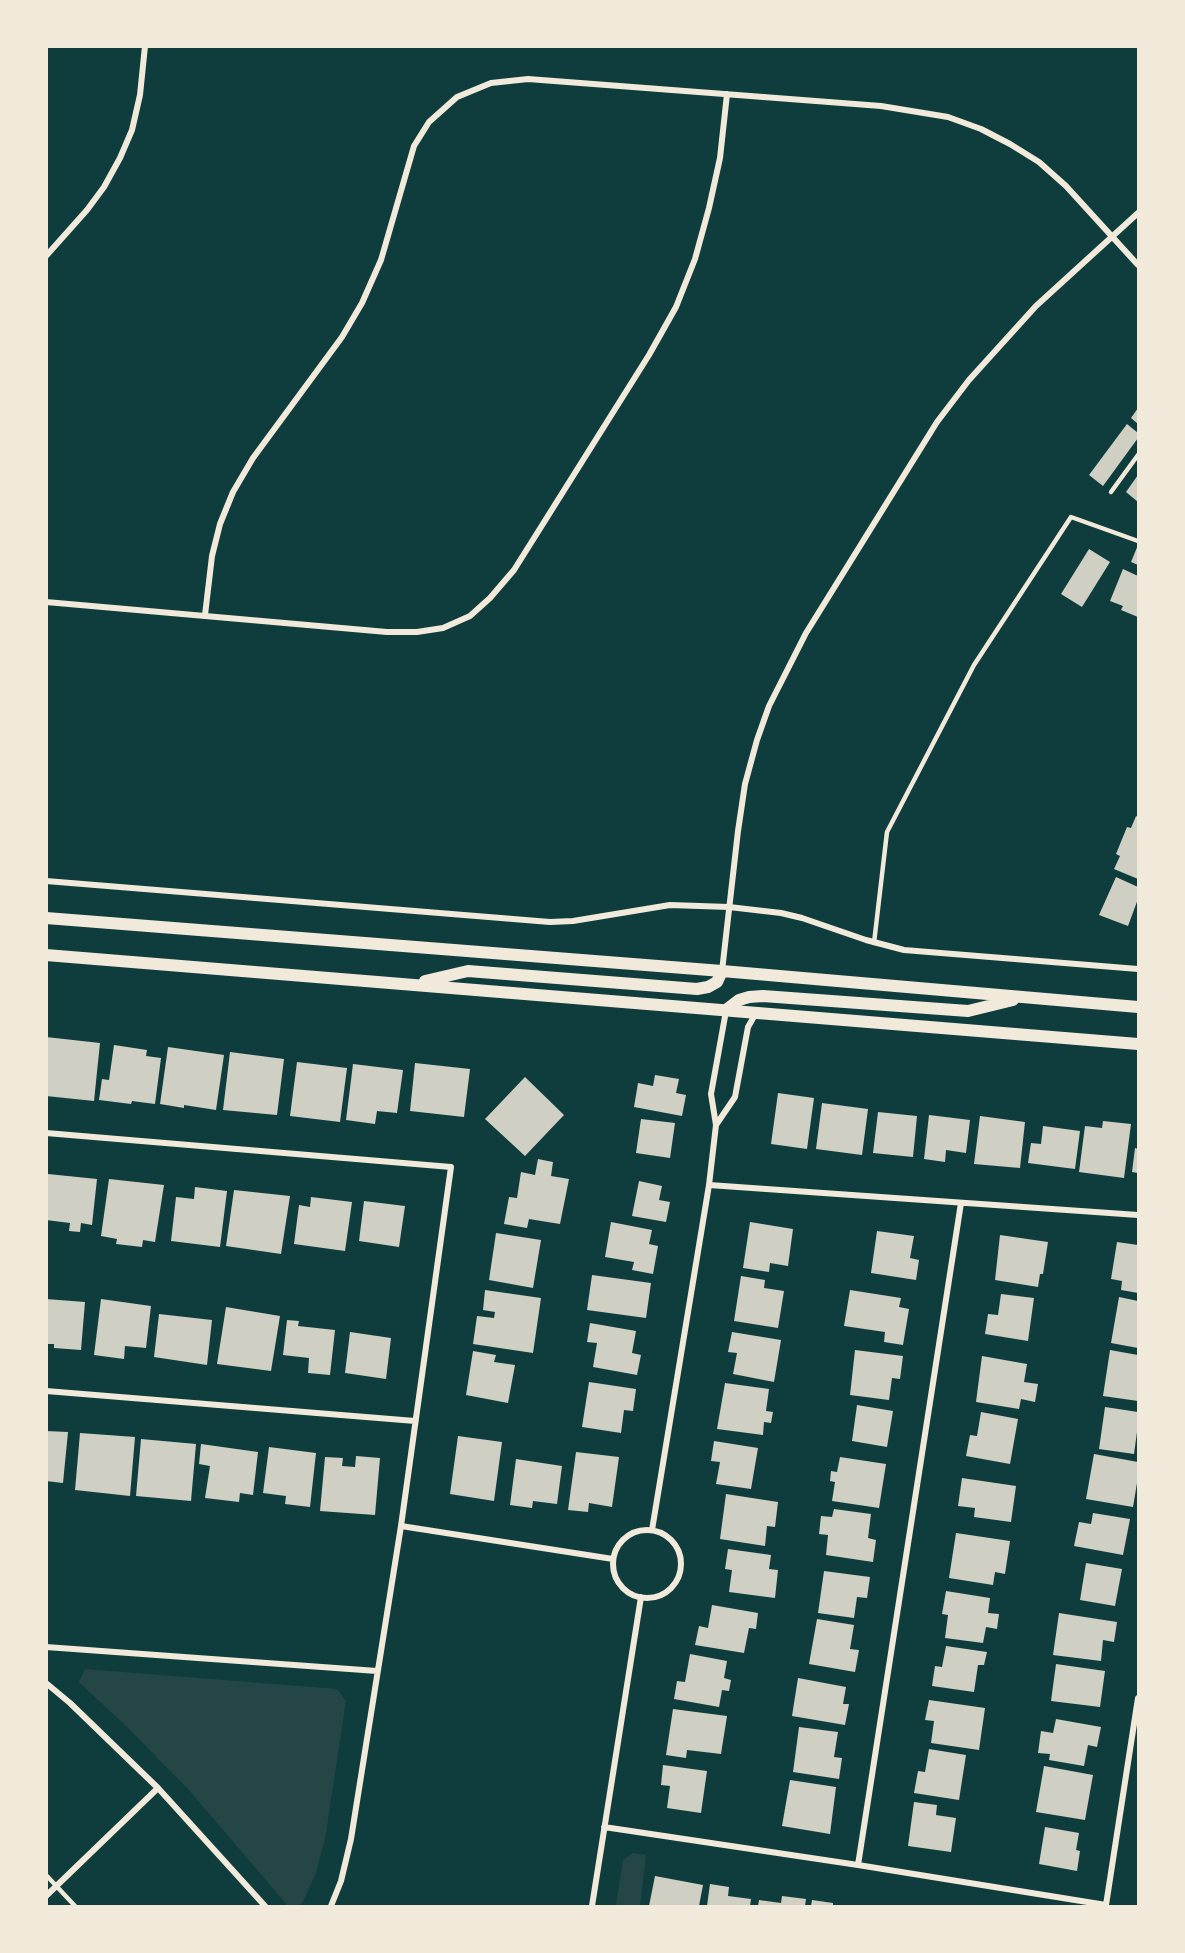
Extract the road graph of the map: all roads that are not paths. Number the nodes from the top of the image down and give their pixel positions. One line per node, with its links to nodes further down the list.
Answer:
1 (145, 46): 5 (street)
2 (727, 94): 4 (street); 11 (street); 11 (street)
3 (1138, 213): 4 (street)
4 (1113, 237): 6 (street); 13 (street)
5 (46, 256)
6 (1138, 265)
7 (1138, 455): 8 (lane)
8 (1111, 492)
9 (1138, 542): 15 (lane)
10 (46, 602): 11 (street)
11 (205, 615)
12 (46, 881): 13 (street)
13 (729, 907): 15 (street); 18 (street)
14 (46, 918): 18 (main road)
15 (874, 943): 17 (street)
16 (46, 955): 19 (main road)
17 (1138, 969)
18 (722, 971): 19 (main road); 20 (main road)
19 (413, 984): 22 (main road)
20 (1025, 997): 21 (main road); 22 (main road)
21 (1138, 1007)
22 (726, 1010): 23 (main road); 25 (street)
23 (756, 1013): 24 (main road); 25 (street)
24 (1138, 1044)
25 (716, 1125): 27 (street)
26 (46, 1133): 31 (street)
27 (709, 1185): 28 (street); 33 (street)
28 (961, 1203): 29 (street); 42 (street)
29 (1138, 1215)
30 (46, 1391): 31 (street)
31 (415, 1421): 32 (street)
32 (401, 1526): 34 (street); 37 (street)
33 (652, 1530): 34 (street); 35 (street)
34 (613, 1559): 35 (street)
35 (641, 1598): 41 (street)
36 (46, 1647): 37 (street)
37 (377, 1671): 48 (street)
38 (46, 1683): 40 (street)
39 (1138, 1698): 42 (street)
40 (158, 1788): 44 (street); 47 (street)
41 (604, 1827): 42 (street); 49 (street)
42 (858, 1865)
43 (46, 1875): 44 (lane)
44 (58, 1886): 45 (street); 46 (lane)
45 (46, 1896)
46 (75, 1906)
47 (265, 1906)
48 (331, 1906)
49 (592, 1906)

